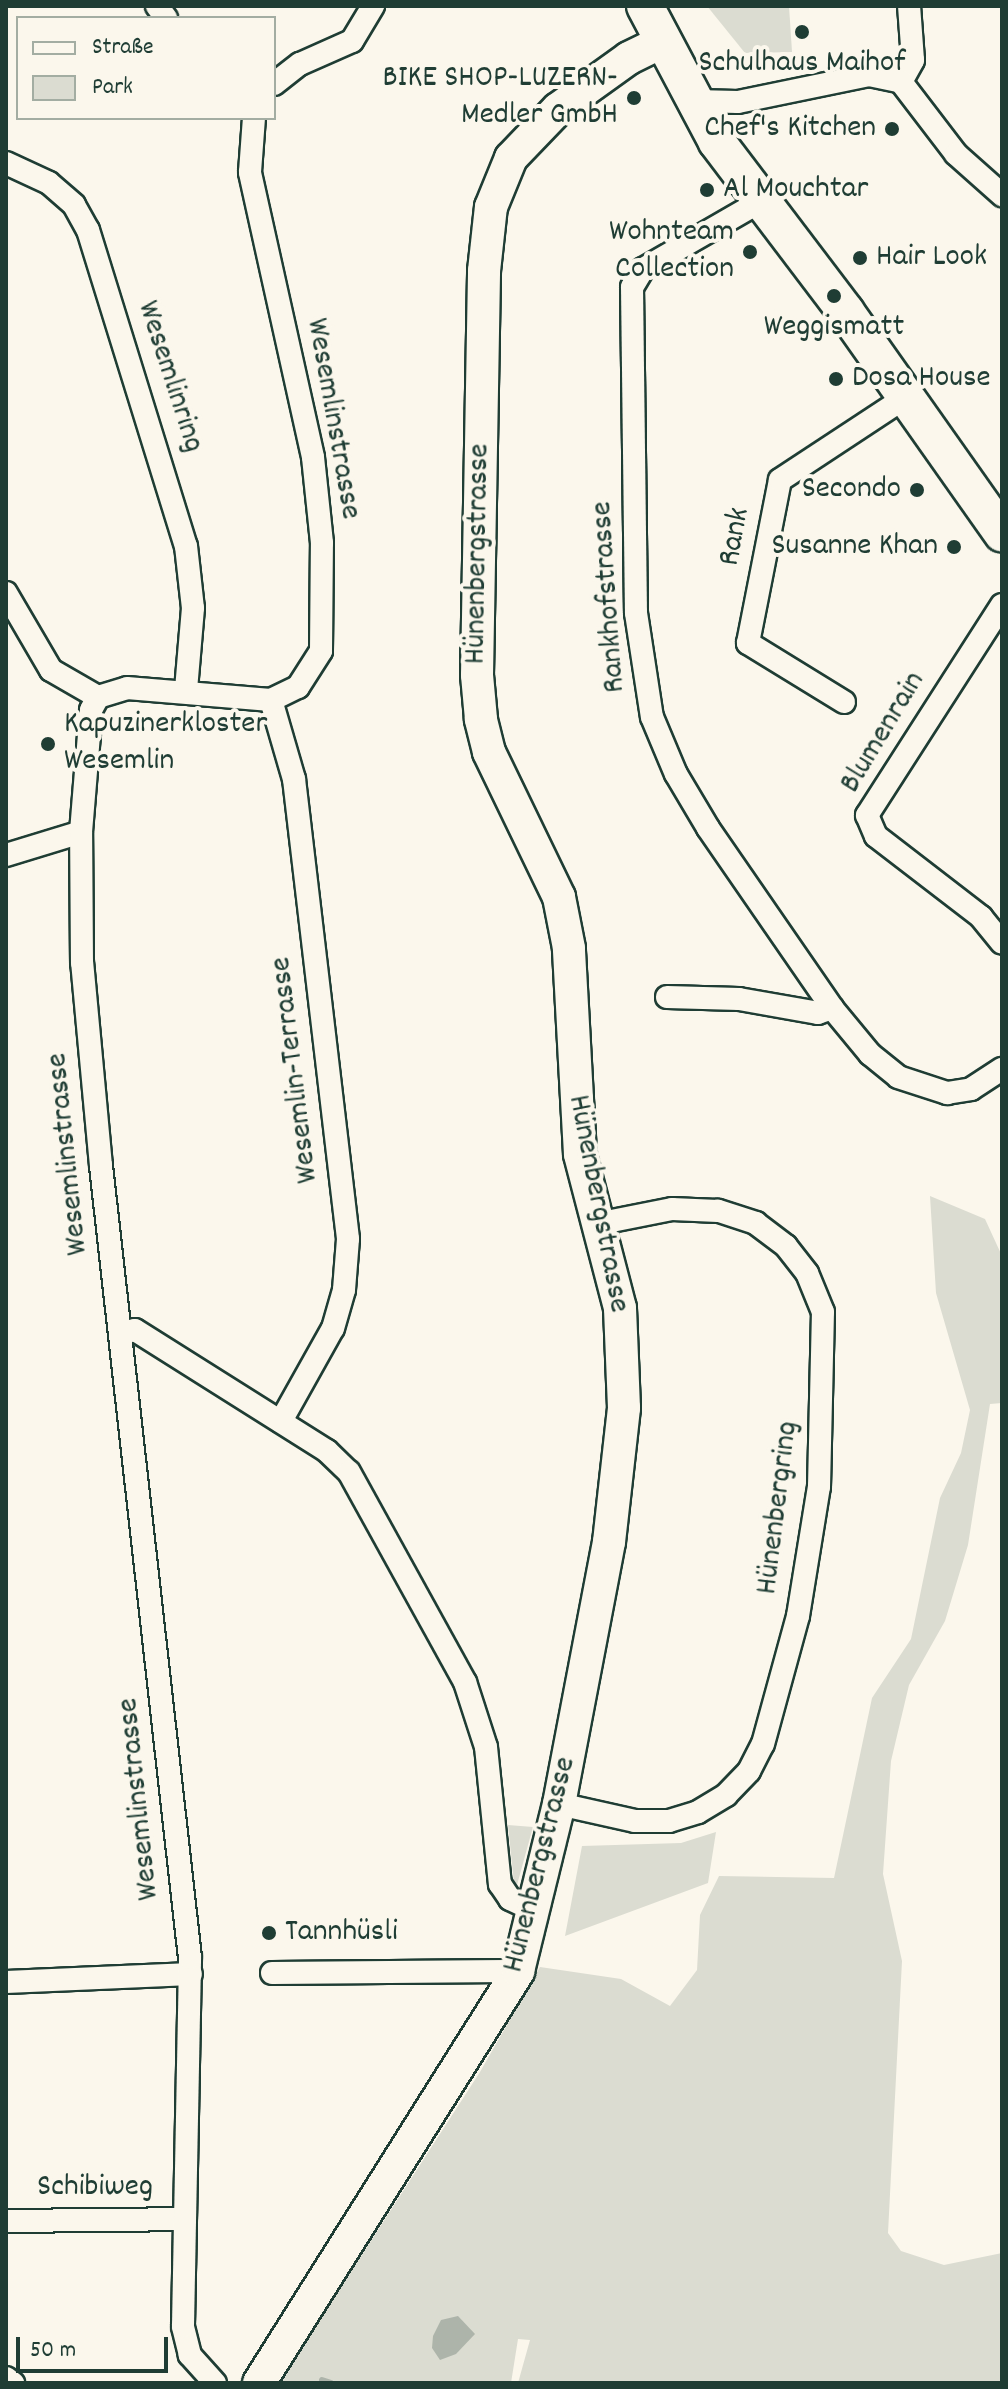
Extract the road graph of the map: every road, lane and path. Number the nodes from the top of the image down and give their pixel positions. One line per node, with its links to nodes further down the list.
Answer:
1 (373, 6): 5 (street)
2 (645, 6): 4 (main road)
3 (909, 6): 6 (street)
4 (664, 41): 7 (main road); 26 (street, Hünenbergstrasse)
5 (277, 77)
6 (901, 82): 7 (street); 10 (street)
7 (694, 101): 11 (main road)
8 (254, 120): 18 (street, Wesemlinstrasse)
9 (6, 163): 16 (street, Wesemlinring)
10 (1002, 195)
11 (761, 201): 12 (main road); 24 (street, Rankhofstrasse)
12 (906, 397): 13 (main road); 19 (street, Rank)
13 (1002, 533)
14 (6, 593): 17 (street)
15 (1002, 605): 22 (street, Blumenrain)
16 (186, 690): 17 (street); 18 (street)
17 (98, 697): 20 (street, Wesemlinstrasse)
18 (271, 700): 28 (street, Wesemlin-Terrasse)
19 (844, 702)
20 (81, 832): 21 (street); 27 (street, Wesemlinstrasse)
21 (6, 855)
22 (1002, 943)
23 (667, 997): 24 (street)
24 (832, 1008): 25 (street, Rankhofstrasse)
25 (994, 1075)
26 (596, 1224): 29 (street, Hünenbergstrasse); 29 (street, Hünenbergring)
27 (120, 1333): 28 (street); 33 (street, Wesemlinstrasse)
28 (281, 1421): 30 (street)
29 (559, 1804): 30 (street, Hünenbergstrasse)
30 (536, 1911): 31 (street, Hünenbergstrasse)
31 (518, 1971): 32 (street); 40 (street, Hünenbergstrasse)
32 (272, 1973)
33 (191, 1974): 34 (street); 35 (street, Wesemlinstrasse)
34 (6, 1982)
35 (185, 2219): 36 (street, Schibiweg); 39 (street, Wesemlinstrasse)
36 (6, 2221)
37 (6, 2378): 38 (street)
38 (13, 2383)
39 (215, 2383)
40 (259, 2383)

